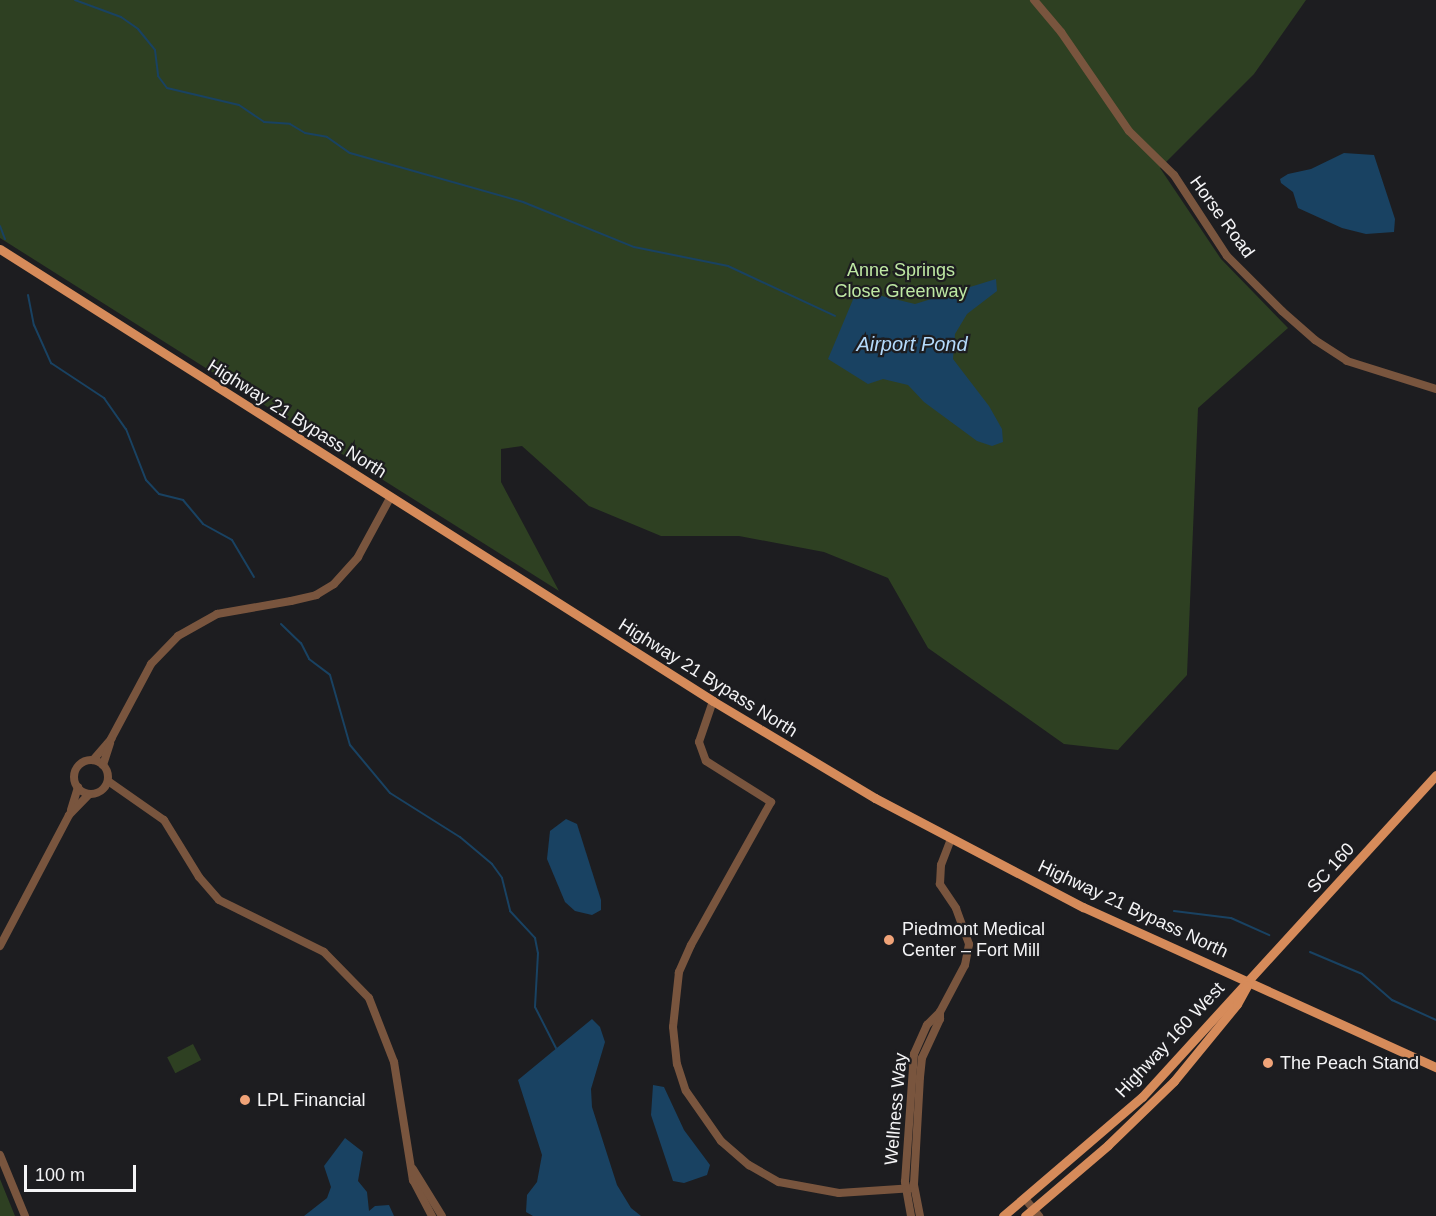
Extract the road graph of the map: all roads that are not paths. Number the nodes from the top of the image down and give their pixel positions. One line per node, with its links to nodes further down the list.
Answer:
1 (1034, 0): 3 (street, Horse Road)
2 (0, 249): 4 (main road, Highway 21 Bypass North)
3 (1436, 389)
4 (390, 498): 5 (main road, Highway 21 Bypass North); 6 (street)
5 (713, 701): 14 (main road, Highway 21 Bypass North); 22 (street)
6 (111, 739): 7 (street); 8 (street)
7 (93, 760): 8 (street); 11 (street)
8 (103, 765): 10 (street)
9 (1436, 775): 16 (main road, SC 160 / SC 160)
10 (106, 784): 12 (street); 20 (street)
11 (78, 787): 12 (street); 13 (street)
12 (89, 794): 13 (street)
13 (69, 815): 15 (street)
14 (951, 839): 16 (main road, Highway 21 Bypass North); 18 (street, Wellness Way)
15 (0, 946)
16 (1249, 981): 17 (main road, Highway 21 Bypass North); 23 (main road, Highway 160 West / SC 160); 24 (main road, Highway 160 West / SC 160)
17 (1436, 1067)
18 (915, 1081): 21 (street, Wellness Way); 22 (street, Wellness Way)
19 (0, 1155): 25 (street)
20 (412, 1167): 26 (street); 27 (street)
21 (914, 1188): 22 (street); 29 (street, Wellness Way)
22 (905, 1189): 28 (street, Wellness Way)
23 (1026, 1200): 24 (street); 30 (main road, Highway 160 West / SC 160)
24 (1036, 1213): 31 (main road, Highway 160 West / SC 160)
25 (25, 1216)
26 (432, 1216)
27 (442, 1216)
28 (911, 1216)
29 (920, 1216)
30 (1003, 1216)
31 (1025, 1216)

